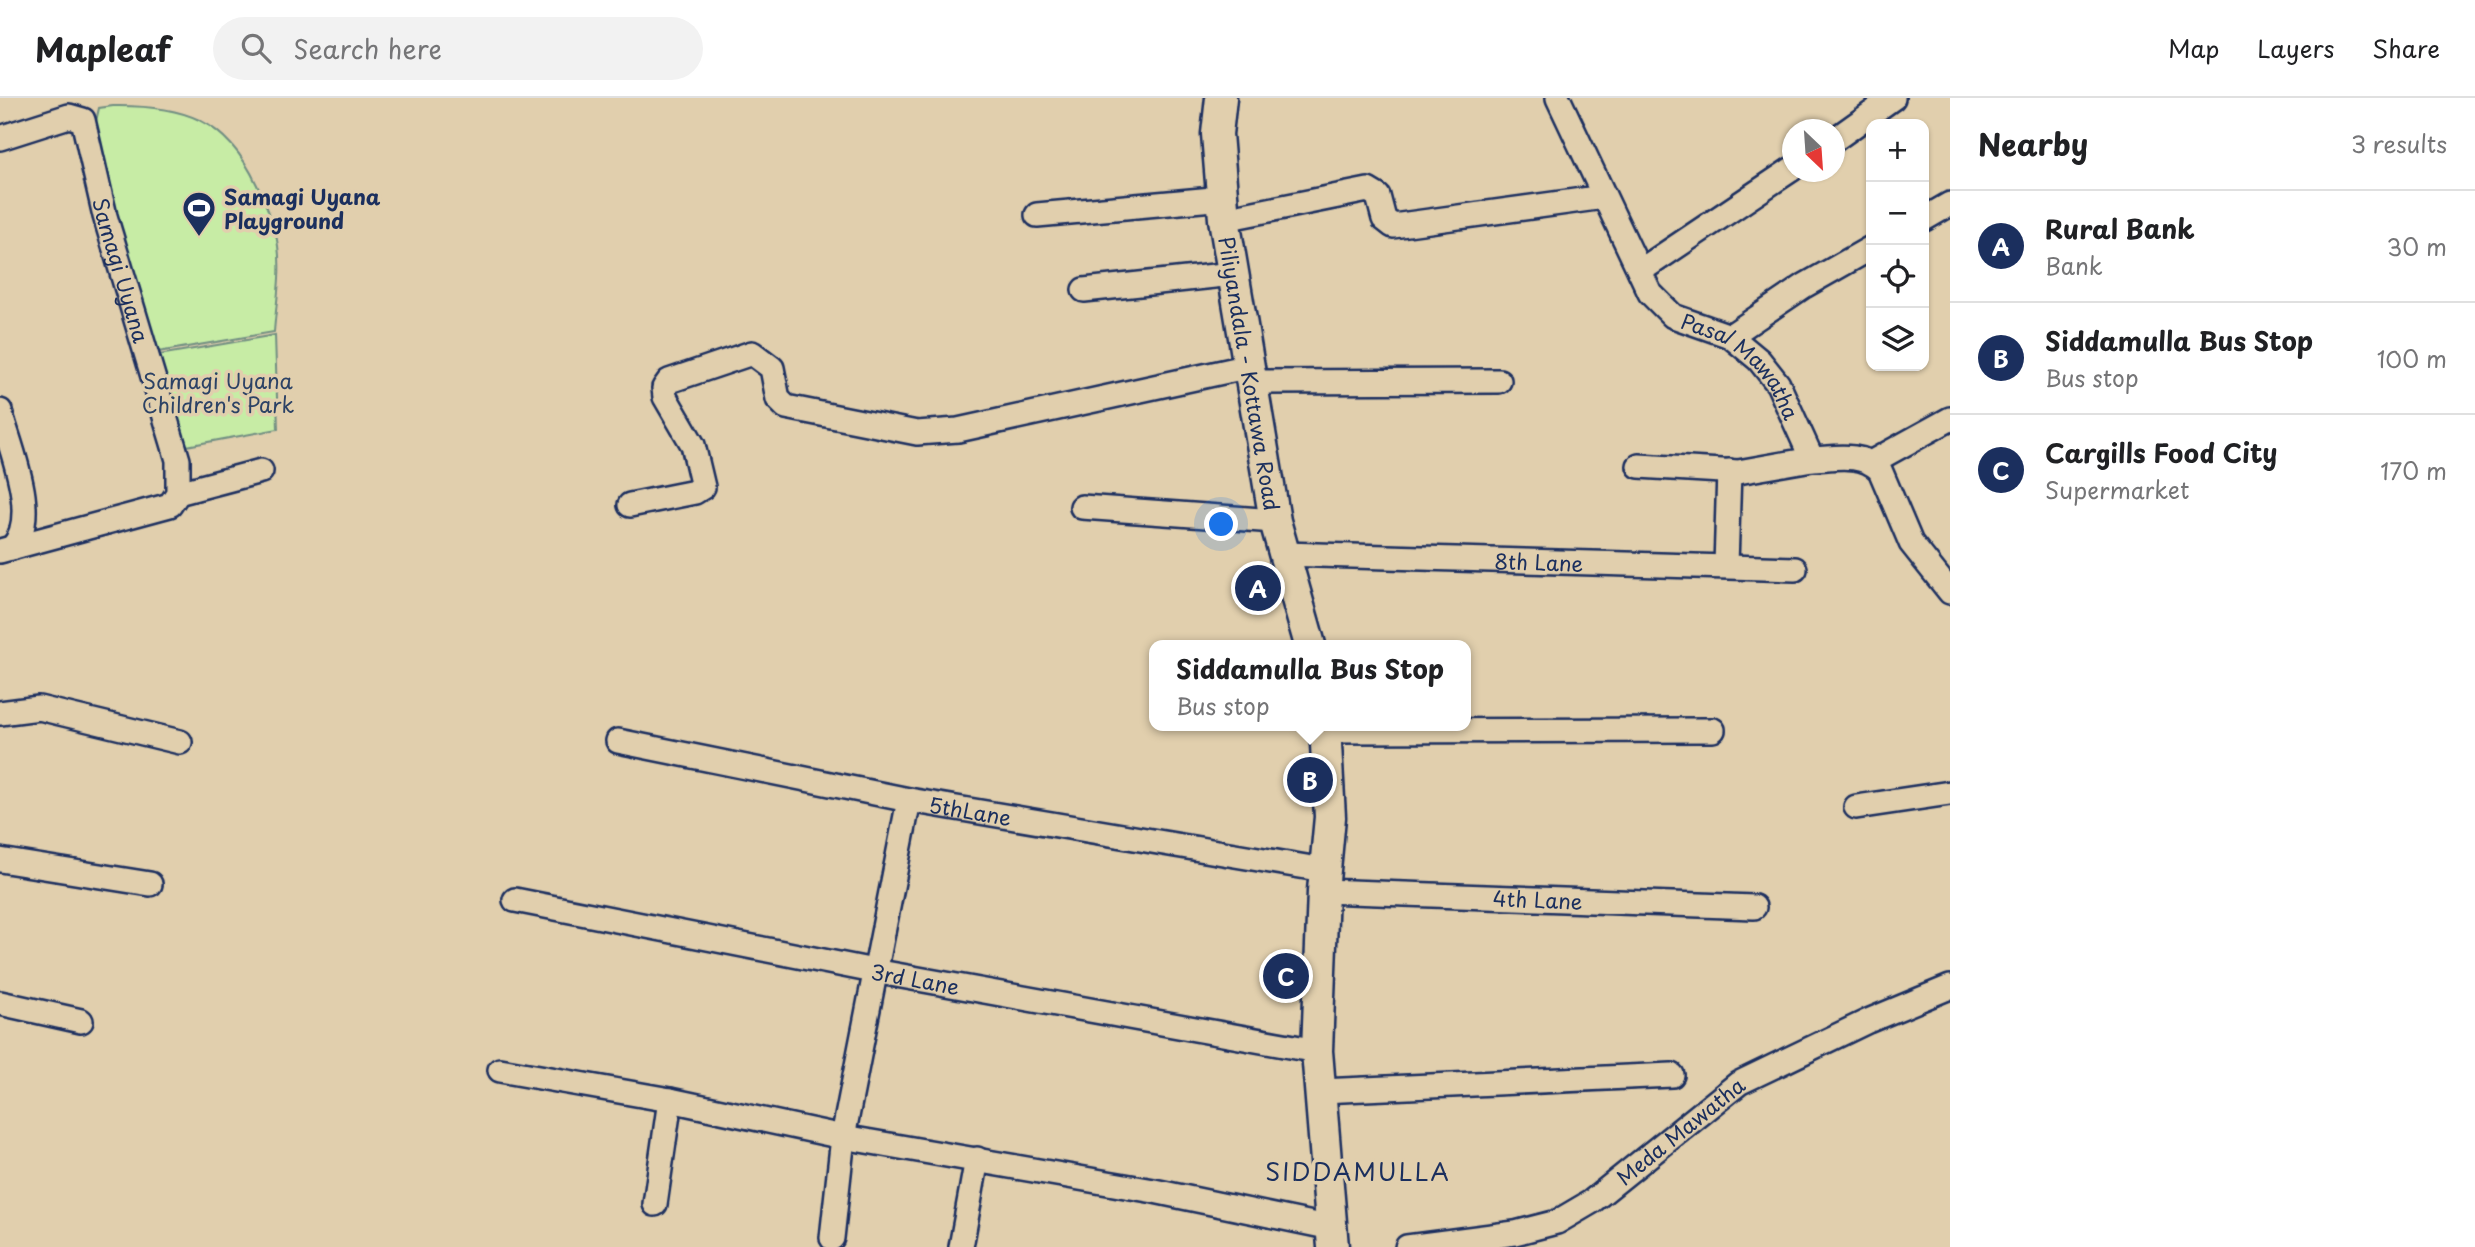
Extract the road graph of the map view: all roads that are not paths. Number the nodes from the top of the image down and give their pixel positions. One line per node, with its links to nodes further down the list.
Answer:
1 (1221, 98): 9 (main road, Piliyandala - Kottawa Road)
2 (1558, 98): 7 (street, Pasal Mawatha)
3 (1894, 98): 4 (street)
4 (1845, 133)
5 (0, 138): 26 (street, Samagi Uyana)
6 (1782, 176): 13 (street)
7 (1604, 197): 9 (street); 13 (street, Pasal Mawatha)
8 (1950, 204): 11 (street)
9 (1224, 209): 10 (street); 14 (main road, Piliyandala - Kottawa Road)
10 (1037, 215)
11 (1929, 216)
12 (1866, 251): 16 (street)
13 (1640, 271): 16 (street, Pasal Mawatha)
14 (1233, 274): 15 (street); 17 (main road, Piliyandala - Kottawa Road)
15 (1084, 290)
16 (1730, 336): 21 (street, Pasal Mawatha)
17 (1252, 374): 18 (street); 27 (street); 29 (main road, Piliyandala - Kottawa Road)
18 (1499, 381)
19 (0, 411): 30 (street)
20 (1950, 419): 22 (street)
21 (1812, 459): 22 (street); 25 (street)
22 (1872, 462): 34 (street)
23 (1639, 466): 25 (street)
24 (261, 471): 26 (street)
25 (1729, 471): 32 (street)
26 (178, 494): 30 (street)
27 (630, 505)
28 (1082, 507): 29 (street)
29 (1275, 521): 31 (main road, Piliyandala - Kottawa Road)
30 (6, 550)
31 (1283, 554): 32 (street, 8th Lane); 35 (main road, Piliyandala - Kottawa Road)
32 (1726, 565): 33 (street, 8th Lane)
33 (1794, 569)
34 (1950, 592)
35 (1309, 640)
36 (0, 713): 41 (street)
37 (1471, 729): 38 (street)
38 (1713, 730)
39 (1326, 731): 46 (main road)
40 (618, 741): 43 (street, 5thLane)
41 (180, 742)
42 (1950, 793): 44 (street)
43 (909, 800): 46 (street, 5thLane); 50 (street)
44 (1856, 807)
45 (0, 860): 47 (street)
46 (1323, 880): 49 (street, 4th Lane); 54 (main road)
47 (150, 884)
48 (515, 900): 50 (street, 3rd Lane)
49 (1754, 907)
50 (874, 971): 54 (street, 3rd Lane); 59 (street)
51 (1950, 986): 65 (street, Meda Mawatha)
52 (0, 1003): 53 (street)
53 (81, 1021)
54 (1317, 1051): 57 (main road)
55 (500, 1070): 58 (street)
56 (1672, 1075): 57 (street)
57 (1321, 1091): 63 (main road)
58 (670, 1100): 59 (street); 61 (street)
59 (843, 1137): 60 (street); 62 (street)
60 (977, 1159): 63 (street); 64 (street)
61 (655, 1205)
62 (832, 1238)
63 (1333, 1238)
64 (961, 1247)
65 (1407, 1247)

